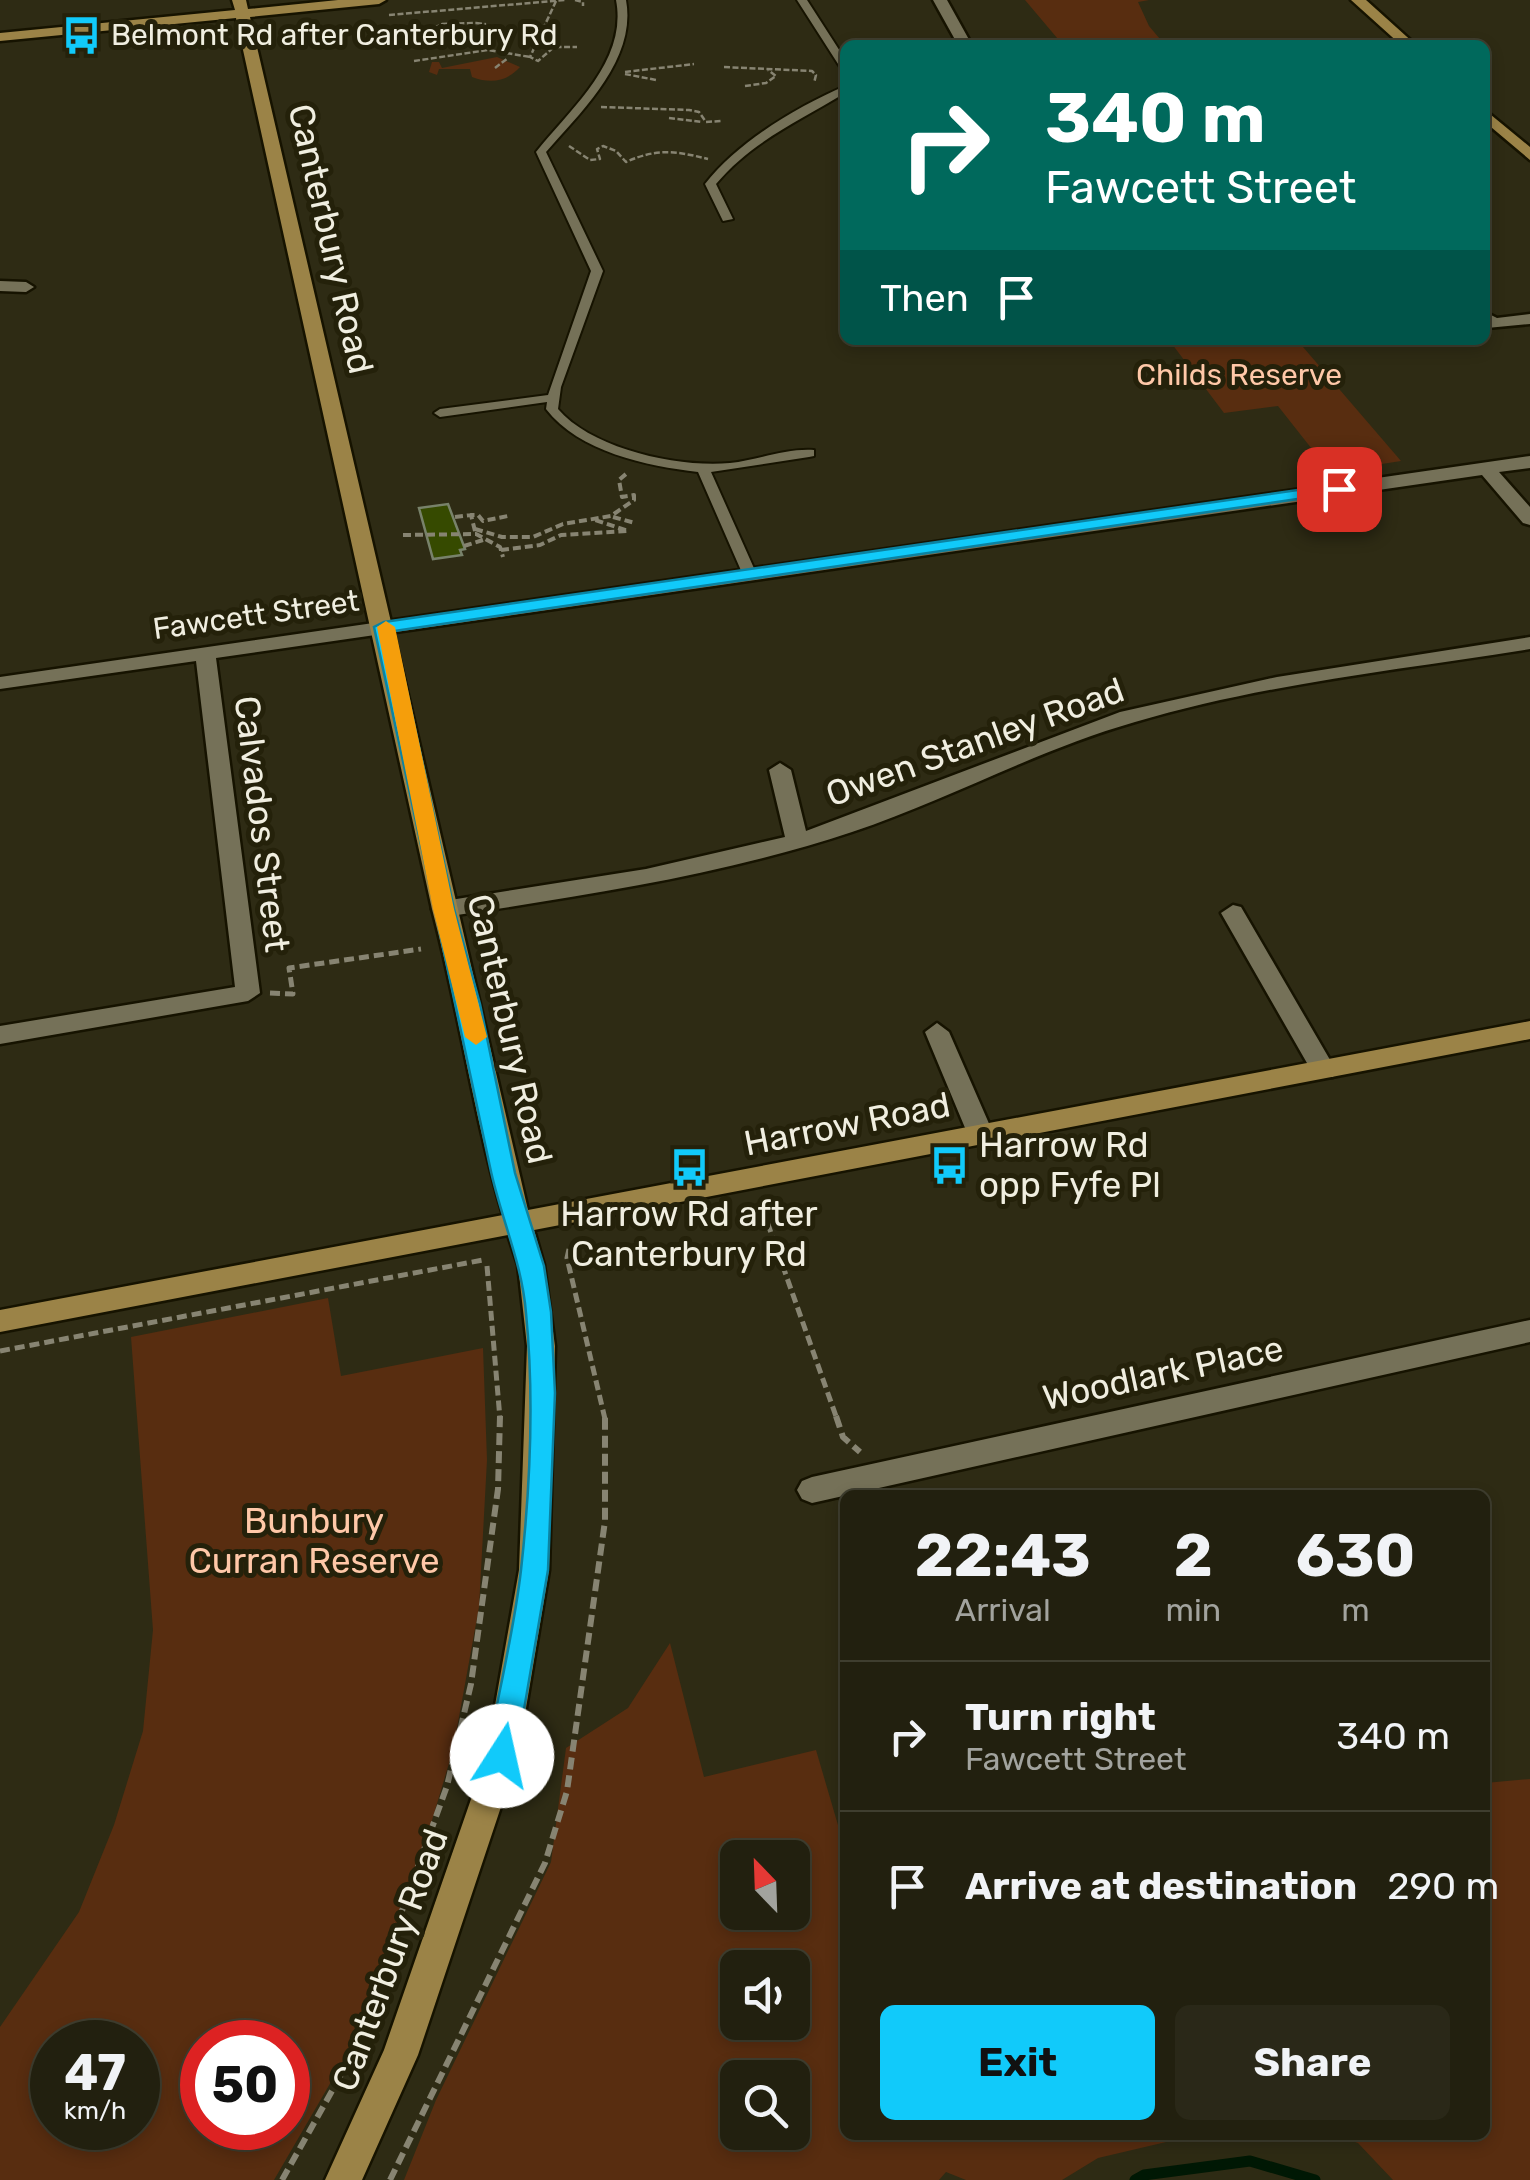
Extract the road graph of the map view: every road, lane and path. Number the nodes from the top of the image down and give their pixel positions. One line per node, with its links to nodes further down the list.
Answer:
1 (379, 0): 10 (main road)
2 (565, 0): 8 (path)
3 (575, 0): 9 (path)
4 (621, 0): 30 (lane)
5 (802, 0): 24 (lane)
6 (940, 0): 19 (street)
7 (1358, 0): 20 (main road)
8 (556, 1): 11 (path); 23 (path)
9 (583, 6)
10 (241, 7): 18 (main road); 71 (main road, Canterbury Road)
11 (375, 16)
12 (454, 24): 13 (path); 14 (path); 16 (path)
13 (466, 25): 17 (path); 17 (path)
14 (432, 31): 15 (path); 16 (path)
15 (405, 32)
16 (448, 35): 17 (path)
17 (466, 35)
18 (0, 37)
19 (962, 40)
20 (1403, 40)
21 (577, 47): 23 (path)
22 (508, 58): 28 (path)
23 (530, 58): 25 (path)
24 (840, 59)
25 (414, 60)
26 (694, 64): 30 (path)
27 (724, 67): 29 (path)
28 (495, 68)
29 (765, 69): 32 (path); 33 (path)
30 (602, 75): 31 (path); 35 (lane)
31 (656, 80)
32 (814, 83)
33 (745, 86)
34 (840, 92): 42 (lane)
35 (578, 105): 39 (path); 40 (lane)
36 (669, 118): 39 (path)
37 (1490, 119): 41 (main road)
38 (721, 121): 39 (path)
39 (705, 122)
40 (556, 133): 42 (path); 48 (lane)
41 (1530, 155)
42 (715, 178): 43 (lane)
43 (727, 219)
44 (0, 286): 45 (street)
45 (26, 287)
46 (1530, 319): 47 (street)
47 (1490, 322)
48 (552, 398): 49 (lane); 52 (lane)
49 (440, 414)
50 (809, 453): 52 (lane)
51 (1530, 462): 53 (street, Fawcett Street)
52 (702, 468): 70 (lane)
53 (1486, 468): 59 (street); 70 (street, Fawcett Street)
54 (626, 474): 57 (path)
55 (470, 515): 56 (path); 58 (path); 62 (path)
56 (508, 516)
57 (614, 517): 60 (path); 61 (path)
58 (455, 518)
59 (1530, 519)
60 (595, 520): 63 (path); 64 (path)
61 (635, 523)
62 (475, 532): 64 (path); 65 (path); 66 (path)
63 (598, 532): 67 (path); 68 (path)
64 (546, 533): 68 (path)
65 (403, 535)
66 (483, 540): 68 (path); 69 (path)
67 (600, 540)
68 (548, 541)
69 (464, 546)
70 (750, 575): 71 (street, Fawcett Street)
71 (384, 627): 73 (street, Fawcett Street); 77 (main road, Canterbury Road)
72 (1530, 643): 76 (street, Owen Stanley Road)
73 (205, 653): 74 (street, Fawcett Street); 80 (street, Calvados Street)
74 (0, 682)
75 (780, 770): 76 (street)
76 (797, 841): 77 (street, Owen Stanley Road)
77 (444, 909): 87 (main road, Canterbury Road)
78 (1234, 914): 84 (street)
79 (421, 949): 80 (path)
80 (248, 992): 83 (street, Calvados Street)
81 (1530, 1030): 84 (main road, Harrow Road)
82 (937, 1032): 85 (street)
83 (0, 1035)
84 (1324, 1071): 85 (main road, Harrow Road)
85 (981, 1135): 86 (main road, Harrow Road)
86 (773, 1174): 87 (main road, Harrow Road); 92 (path)
87 (518, 1222): 89 (main road, Harrow Road); 95 (main road, Canterbury Road)
88 (568, 1249): 96 (path)
89 (0, 1320)
90 (1530, 1331): 92 (street, Woodlark Place)
91 (0, 1352): 94 (path)
92 (883, 1472): 93 (street, Woodlark Place)
93 (812, 1490)
94 (282, 2180)
95 (343, 2180)
96 (390, 2180)

